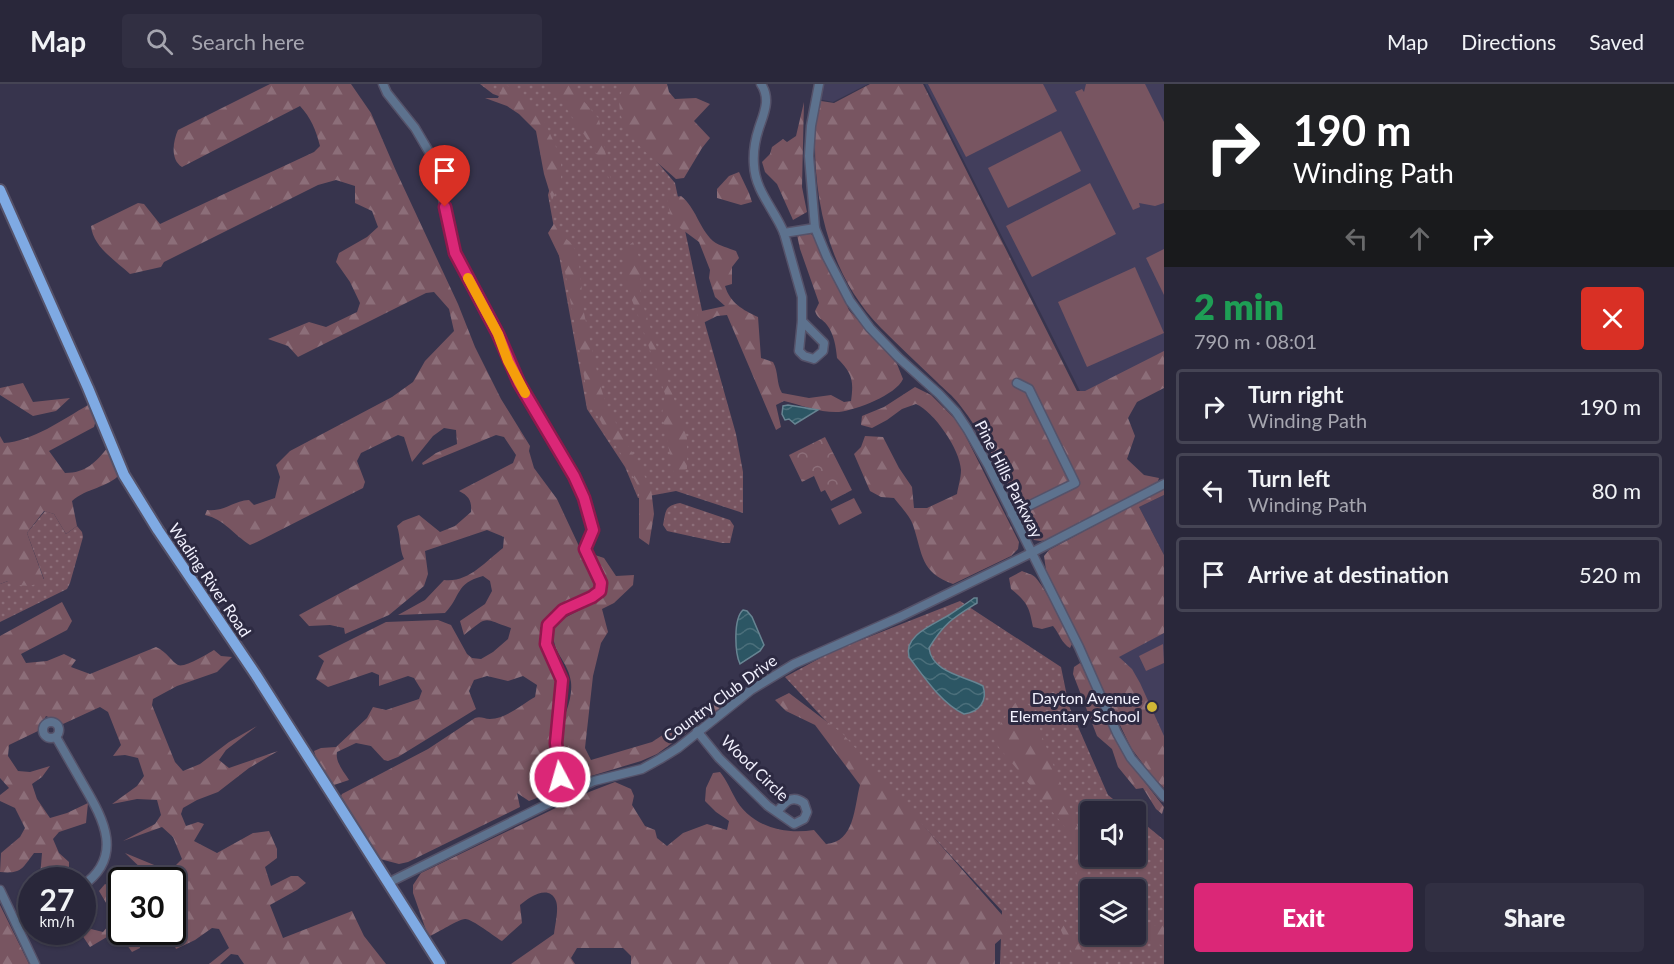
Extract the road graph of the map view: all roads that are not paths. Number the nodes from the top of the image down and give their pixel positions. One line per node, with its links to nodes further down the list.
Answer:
1 (383, 84): 14 (street)
2 (761, 84): 6 (street)
3 (819, 84): 5 (street, Pine Hills Parkway)
4 (0, 190): 18 (main road, Wading River Road)
5 (815, 228): 6 (street); 10 (street, Pine Hills Parkway)
6 (784, 232): 7 (street)
7 (802, 321)
8 (1017, 382): 10 (street)
9 (1164, 484): 11 (street, Country Club Drive)
10 (1012, 514): 11 (street, Pine Hills Parkway)
11 (1031, 553): 12 (street, Country Club Drive); 15 (street, Pine Hills Parkway)
12 (697, 732): 14 (street, Country Club Drive); 16 (street, Wood Circle)
13 (56, 737): 17 (street)
14 (569, 793): 18 (street, Country Club Drive)
15 (1164, 797)
16 (777, 812): 16 (street, Wood Circle)
17 (96, 873)
18 (388, 883): 22 (main road, Wading River Road)
19 (0, 890): 20 (street)
20 (16, 922): 21 (street)
21 (35, 964)
22 (440, 964)

